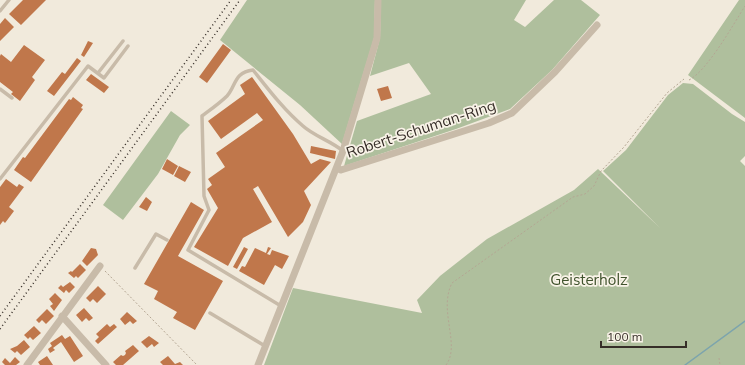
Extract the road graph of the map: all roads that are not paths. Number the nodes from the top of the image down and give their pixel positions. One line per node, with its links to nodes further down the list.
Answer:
1 (9, 0): 3 (lane)
2 (378, 0): 10 (street, Robert-Schuman-Ring)
3 (0, 11)
4 (597, 25): 11 (street, Robert-Schuman-Ring)
5 (123, 41): 7 (lane)
6 (128, 46): 7 (lane)
7 (98, 73): 12 (lane)
8 (0, 89): 9 (lane)
9 (12, 98)
10 (343, 151): 11 (street, Robert-Schuman-Ring); 16 (lane)
11 (337, 168): 16 (street, Robert-Schuman-Ring)
12 (0, 180)
13 (167, 240): 15 (lane)
14 (100, 266): 18 (street)
15 (135, 268)
16 (281, 306): 19 (street, Robert-Schuman-Ring)
17 (210, 313): 19 (lane)
18 (62, 316): 20 (street); 21 (street)
19 (265, 346): 22 (street, Robert-Schuman-Ring)
20 (27, 365)
21 (106, 365)
22 (258, 365)

